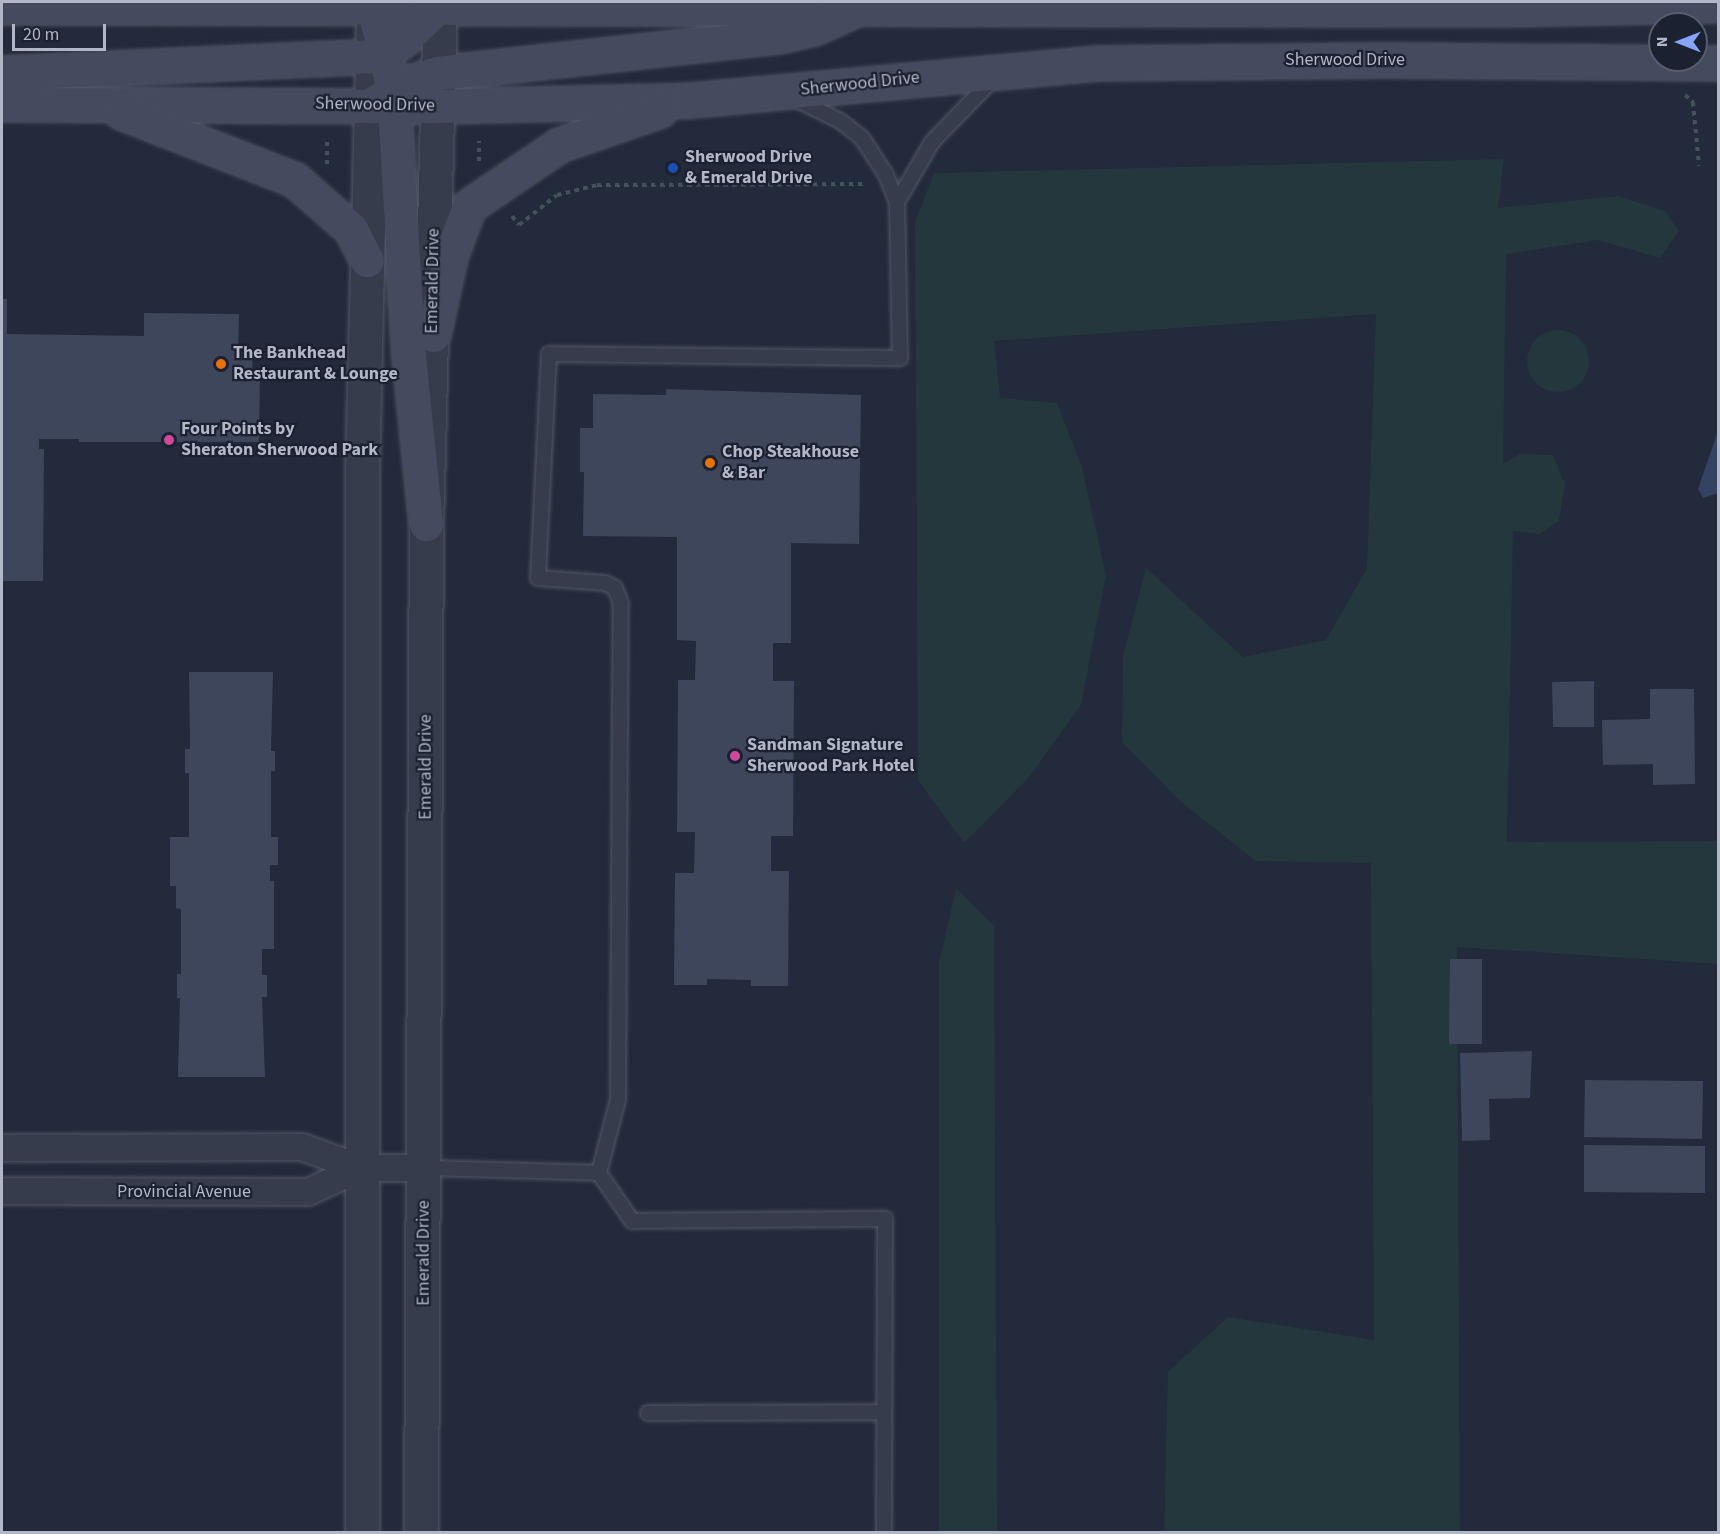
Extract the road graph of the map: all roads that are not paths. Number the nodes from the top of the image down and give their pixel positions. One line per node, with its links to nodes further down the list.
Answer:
1 (1536, 2): 10 (main road)
2 (440, 3): 4 (main road); 5 (main road); 11 (main road); 15 (street, Emerald Drive)
3 (239, 4): 4 (main road); 8 (main road)
4 (373, 4): 11 (main road)
5 (742, 4): 9 (main road)
6 (1159, 4): 9 (main road); 10 (main road)
7 (1719, 5): 10 (main road)
8 (2, 7)
9 (860, 7): 15 (main road)
10 (1501, 9)
11 (379, 54): 14 (main road); 17 (street)
12 (1719, 63): 13 (main road, Sherwood Drive)
13 (1003, 69): 16 (main road, Sherwood Drive); 22 (lane)
14 (2, 73)
15 (438, 73): 17 (main road); 21 (street, Emerald Drive)
16 (780, 92): 18 (main road, Sherwood Drive); 22 (lane)
17 (386, 100): 20 (main road, Sherwood Drive); 21 (main road, Sherwood Drive); 23 (street); 25 (main road)
18 (691, 100): 21 (main road, Sherwood Drive); 24 (main road)
19 (2, 104): 20 (main road, Sherwood Drive)
20 (103, 105): 23 (main road)
21 (436, 106): 24 (street, Emerald Drive)
22 (897, 202): 29 (lane)
23 (367, 260): 27 (street)
24 (433, 335): 25 (street, Emerald Drive)
25 (426, 524): 28 (street, Emerald Drive)
26 (2, 1148): 27 (street, Provincial Avenue)
27 (360, 1168): 28 (street, Provincial Avenue); 30 (street, Provincial Avenue); 33 (street)
28 (425, 1168): 29 (lane); 34 (street, Emerald Drive)
29 (599, 1173): 31 (lane)
30 (2, 1191)
31 (884, 1412): 32 (lane); 35 (lane)
32 (648, 1413)
33 (363, 1533)
34 (421, 1533)
35 (884, 1533)

